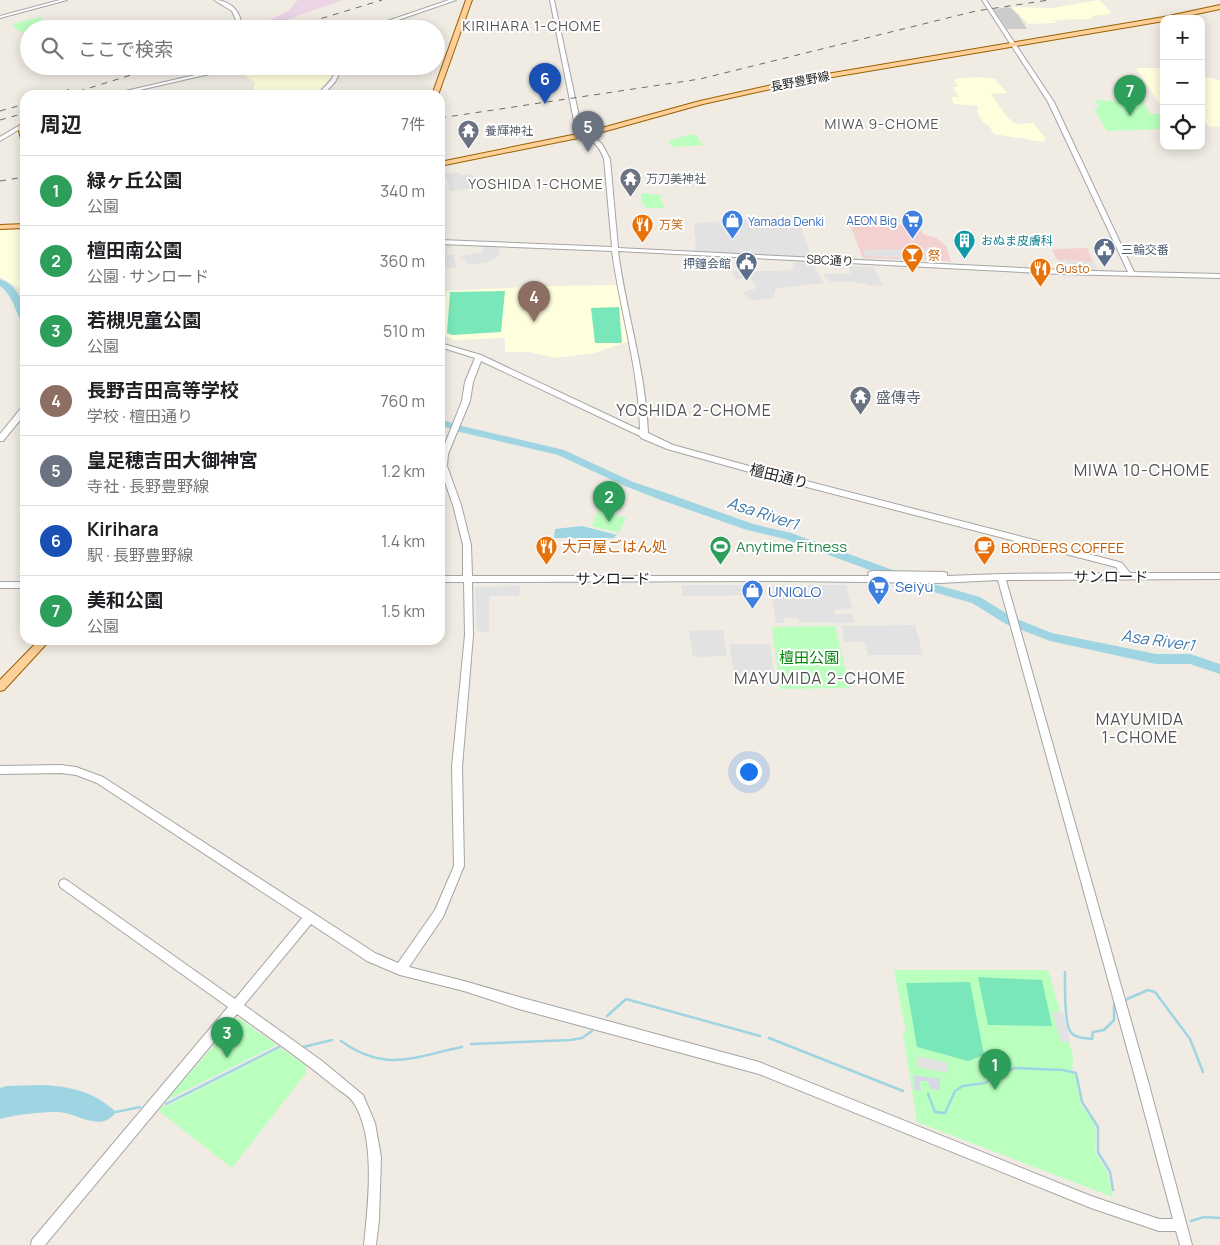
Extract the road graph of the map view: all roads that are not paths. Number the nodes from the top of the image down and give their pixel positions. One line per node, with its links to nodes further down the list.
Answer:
1 (65, 0): 10 (street)
2 (216, 0): 11 (street)
3 (454, 0): 12 (street)
4 (465, 0): 15 (main road)
5 (469, 0): 16 (main road)
6 (552, 0): 26 (street)
7 (984, 0): 14 (street)
8 (1220, 7): 9 (main road, 長野豊野線)
9 (1183, 15)
10 (0, 17)
11 (238, 20)
12 (393, 20)
13 (1160, 20): 14 (main road, 長野豊野線)
14 (1014, 45): 26 (main road, 長野豊野線); 33 (street)
15 (445, 56)
16 (445, 67)
17 (203, 75): 21 (street)
18 (336, 75): 22 (street)
19 (438, 75): 23 (main road)
20 (442, 75): 24 (main road)
21 (134, 90)
22 (325, 90)
23 (433, 90)
24 (437, 90)
25 (20, 128): 27 (street)
26 (588, 134): 28 (main road, 長野豊野線); 32 (street)
27 (0, 139)
28 (445, 163)
29 (20, 226): 30 (main road)
30 (0, 227)
31 (445, 242): 32 (street, SBC通り)
32 (615, 249): 33 (street, SBC通り); 39 (street)
33 (1132, 274): 34 (street, SBC通り)
34 (1220, 276)
35 (445, 347): 36 (street, 檀田通り)
36 (479, 357): 38 (street); 39 (street, 檀田通り)
37 (20, 415): 40 (street)
38 (455, 428): 41 (street)
39 (644, 436): 43 (street, 檀田通り)
40 (0, 439)
41 (445, 452)
42 (445, 472): 48 (street)
43 (1127, 576): 44 (street, サンロード); 46 (street, サンロード)
44 (1220, 576)
45 (826, 577): 46 (street, サンロード); 46 (street, サンロード); 48 (street, サンロード)
46 (1001, 577): 58 (street)
47 (445, 579): 48 (street, サンロード)
48 (468, 579): 56 (street)
49 (0, 585): 50 (street)
50 (20, 585)
51 (40, 645): 52 (main road)
52 (0, 688)
53 (0, 770): 55 (street)
54 (64, 884): 57 (street)
55 (310, 917): 56 (street); 57 (street)
56 (400, 970): 58 (street)
57 (235, 1007): 59 (street); 60 (street)
58 (1180, 1226): 61 (street)
59 (36, 1245)
60 (370, 1245)
61 (1186, 1245)

